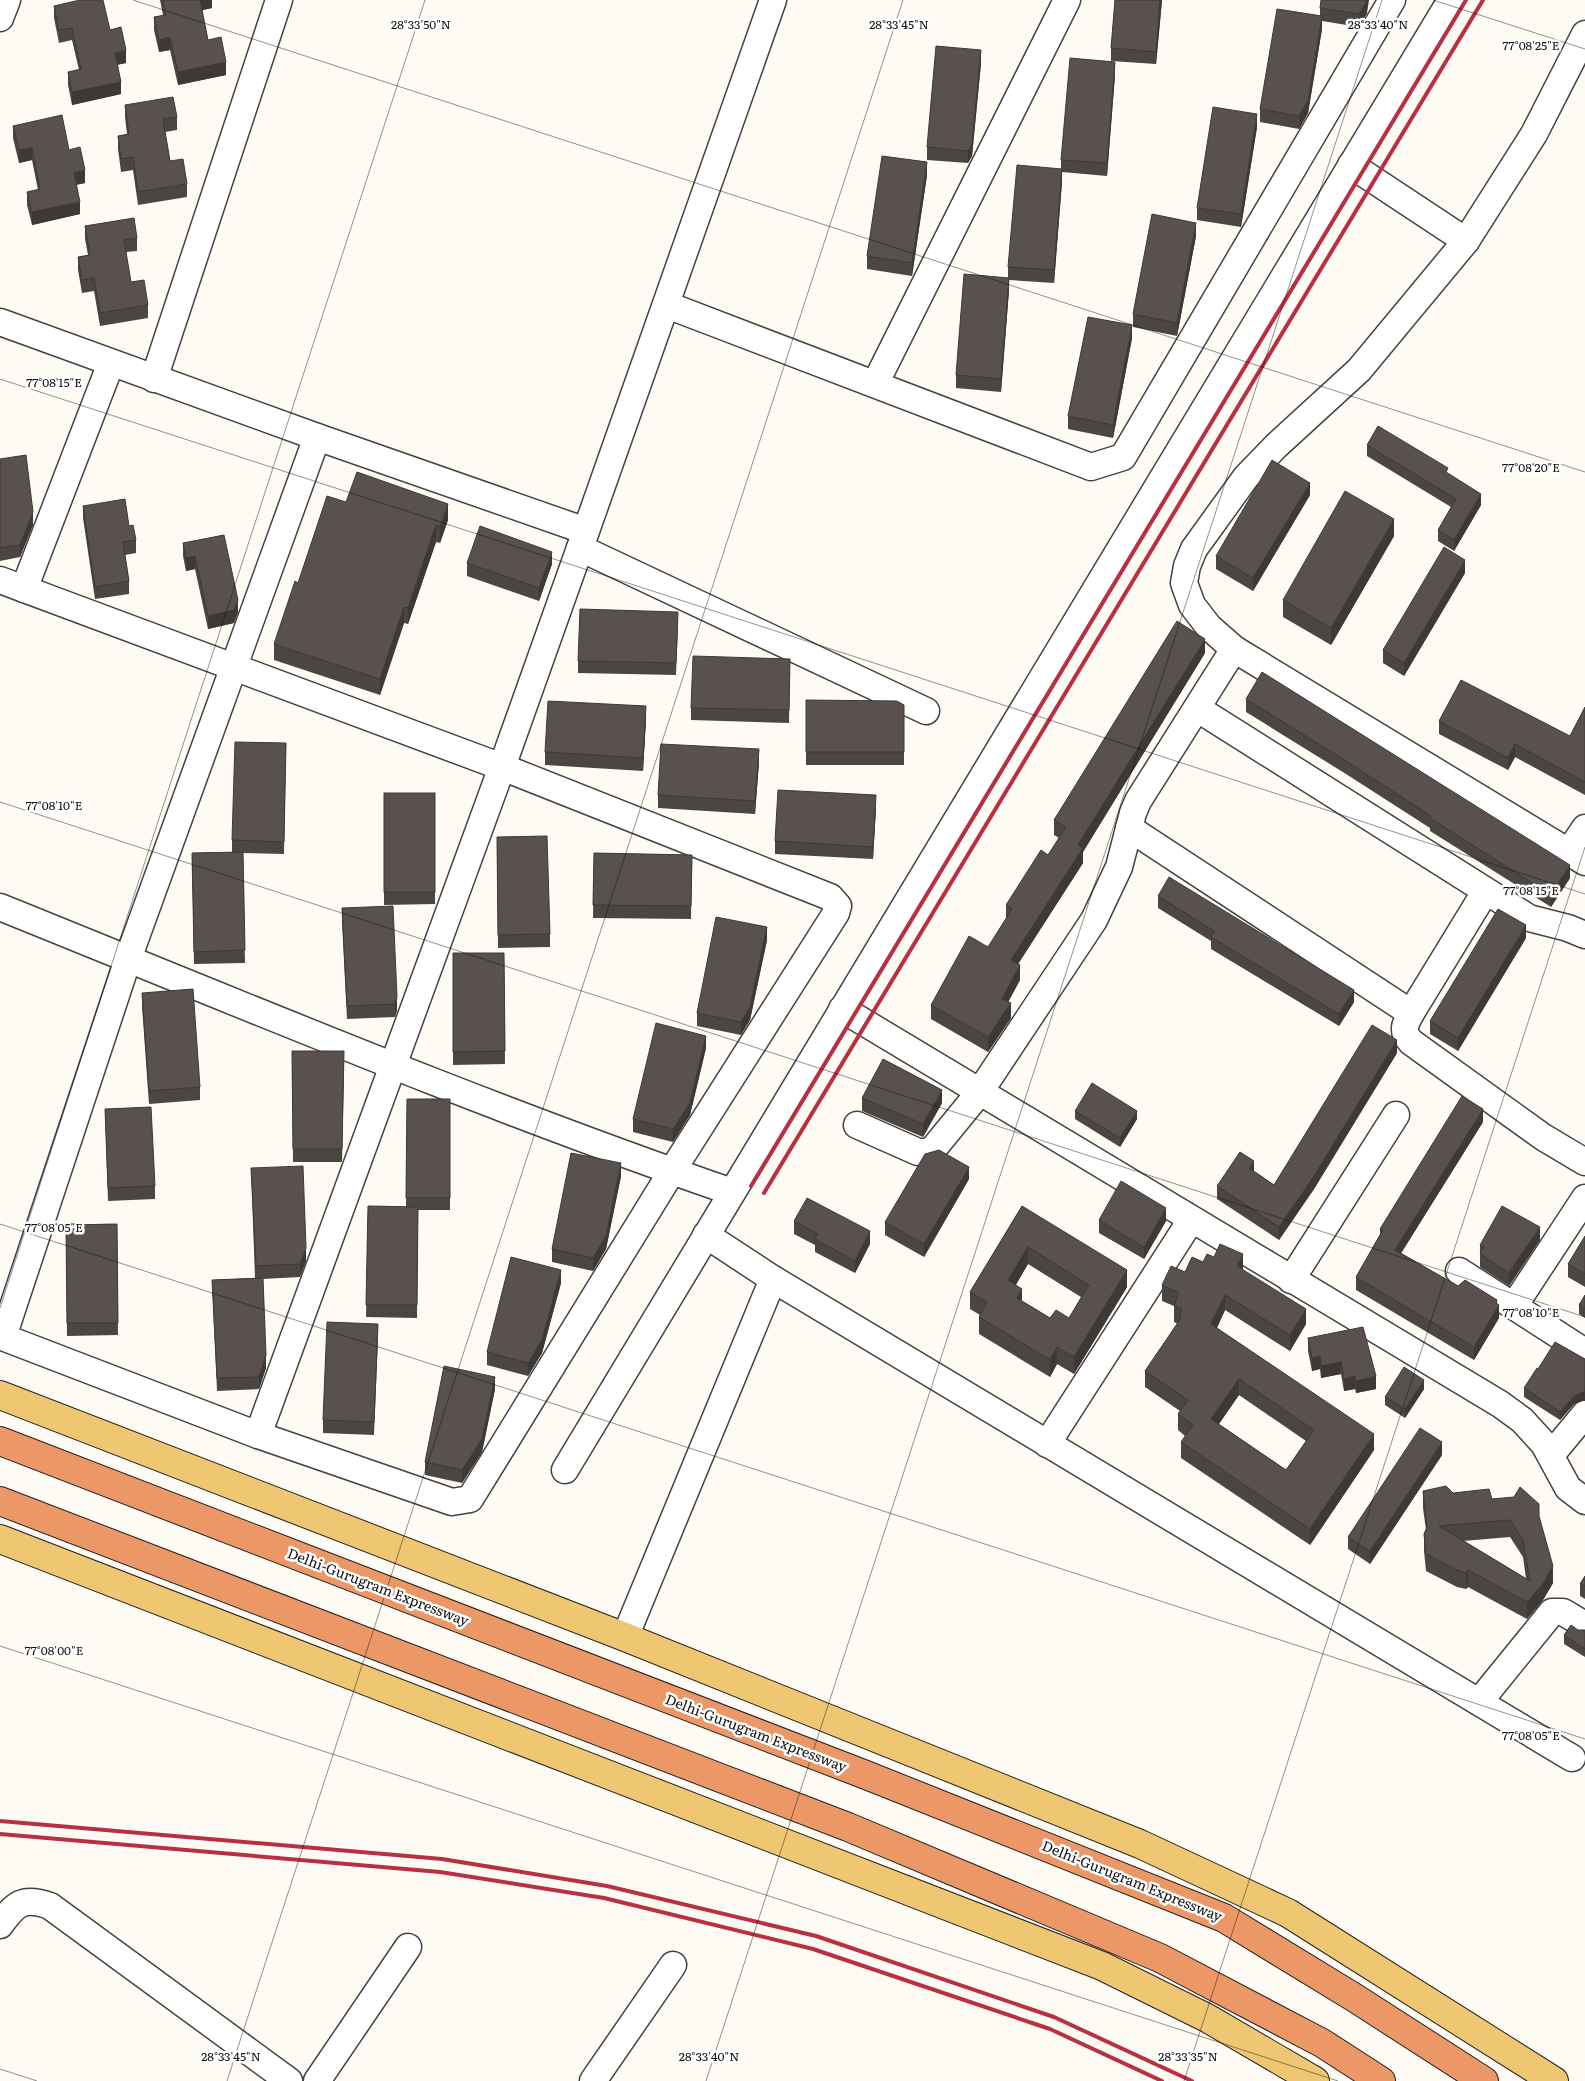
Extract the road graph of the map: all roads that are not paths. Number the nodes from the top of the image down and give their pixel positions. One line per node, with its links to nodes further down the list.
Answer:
1 (7, 0): 7 (street)
2 (279, 0): 14 (street)
3 (773, 0): 11 (street)
4 (1067, 0): 15 (street)
5 (1392, 0): 15 (street)
6 (1451, 0): 9 (street)
7 (0, 18)
8 (1585, 34): 10 (street)
9 (1351, 166): 10 (street); 32 (street)
10 (1466, 241): 20 (street)
11 (666, 305): 15 (street); 17 (street)
12 (0, 322): 13 (street)
13 (111, 363): 14 (street); 19 (street)
14 (154, 378): 16 (street)
15 (875, 384)
16 (316, 437): 17 (street); 21 (street)
17 (583, 539): 23 (street); 24 (street)
18 (0, 580): 19 (street)
19 (24, 589): 21 (street)
20 (1234, 649): 22 (street); 27 (street)
21 (234, 666): 24 (street); 31 (street)
22 (1198, 710): 25 (street); 28 (street)
23 (926, 711)
24 (502, 766): 34 (street); 39 (street)
25 (1129, 828): 33 (street); 35 (street)
26 (1585, 828): 27 (street)
27 (1577, 857)
28 (1486, 892): 30 (street); 33 (street)
29 (0, 907): 31 (street)
30 (1585, 935)
31 (128, 959): 34 (street); 48 (street)
32 (842, 1009): 35 (street); 40 (street)
33 (1411, 1013): 38 (street)
34 (393, 1066): 39 (street); 52 (street)
35 (979, 1093): 37 (street); 42 (street)
36 (1396, 1116): 46 (street)
37 (858, 1125)
38 (1585, 1162)
39 (672, 1171): 40 (street); 52 (street)
40 (732, 1192): 43 (street)
41 (1585, 1198): 47 (street)
42 (1191, 1220): 46 (street); 54 (street)
43 (706, 1235): 45 (street); 56 (street)
44 (1459, 1270): 47 (street)
45 (773, 1279): 54 (street); 61 (street)
46 (1291, 1280): 55 (street)
47 (1514, 1306): 49 (street)
48 (2, 1336): 52 (street)
49 (1585, 1352)
50 (0, 1395): 61 (main road)
51 (1585, 1414): 55 (street)
52 (258, 1435)
53 (0, 1441): 72 (highway, Delhi-Gurugram Expressway)
54 (1047, 1444): 62 (street)
55 (1552, 1455): 57 (street)
56 (564, 1470)
57 (1585, 1501)
58 (0, 1502): 71 (highway)
59 (0, 1539): 70 (main road)
60 (1585, 1625): 62 (street)
61 (625, 1637): 73 (main road)
62 (1479, 1702): 63 (street)
63 (1572, 1758)
64 (0, 1925): 67 (street)
65 (408, 1947): 68 (street)
66 (673, 1965): 69 (street)
67 (288, 2081)
68 (317, 2081)
69 (594, 2081)
70 (1315, 2081)
71 (1382, 2081)
72 (1484, 2081)
73 (1554, 2081)

